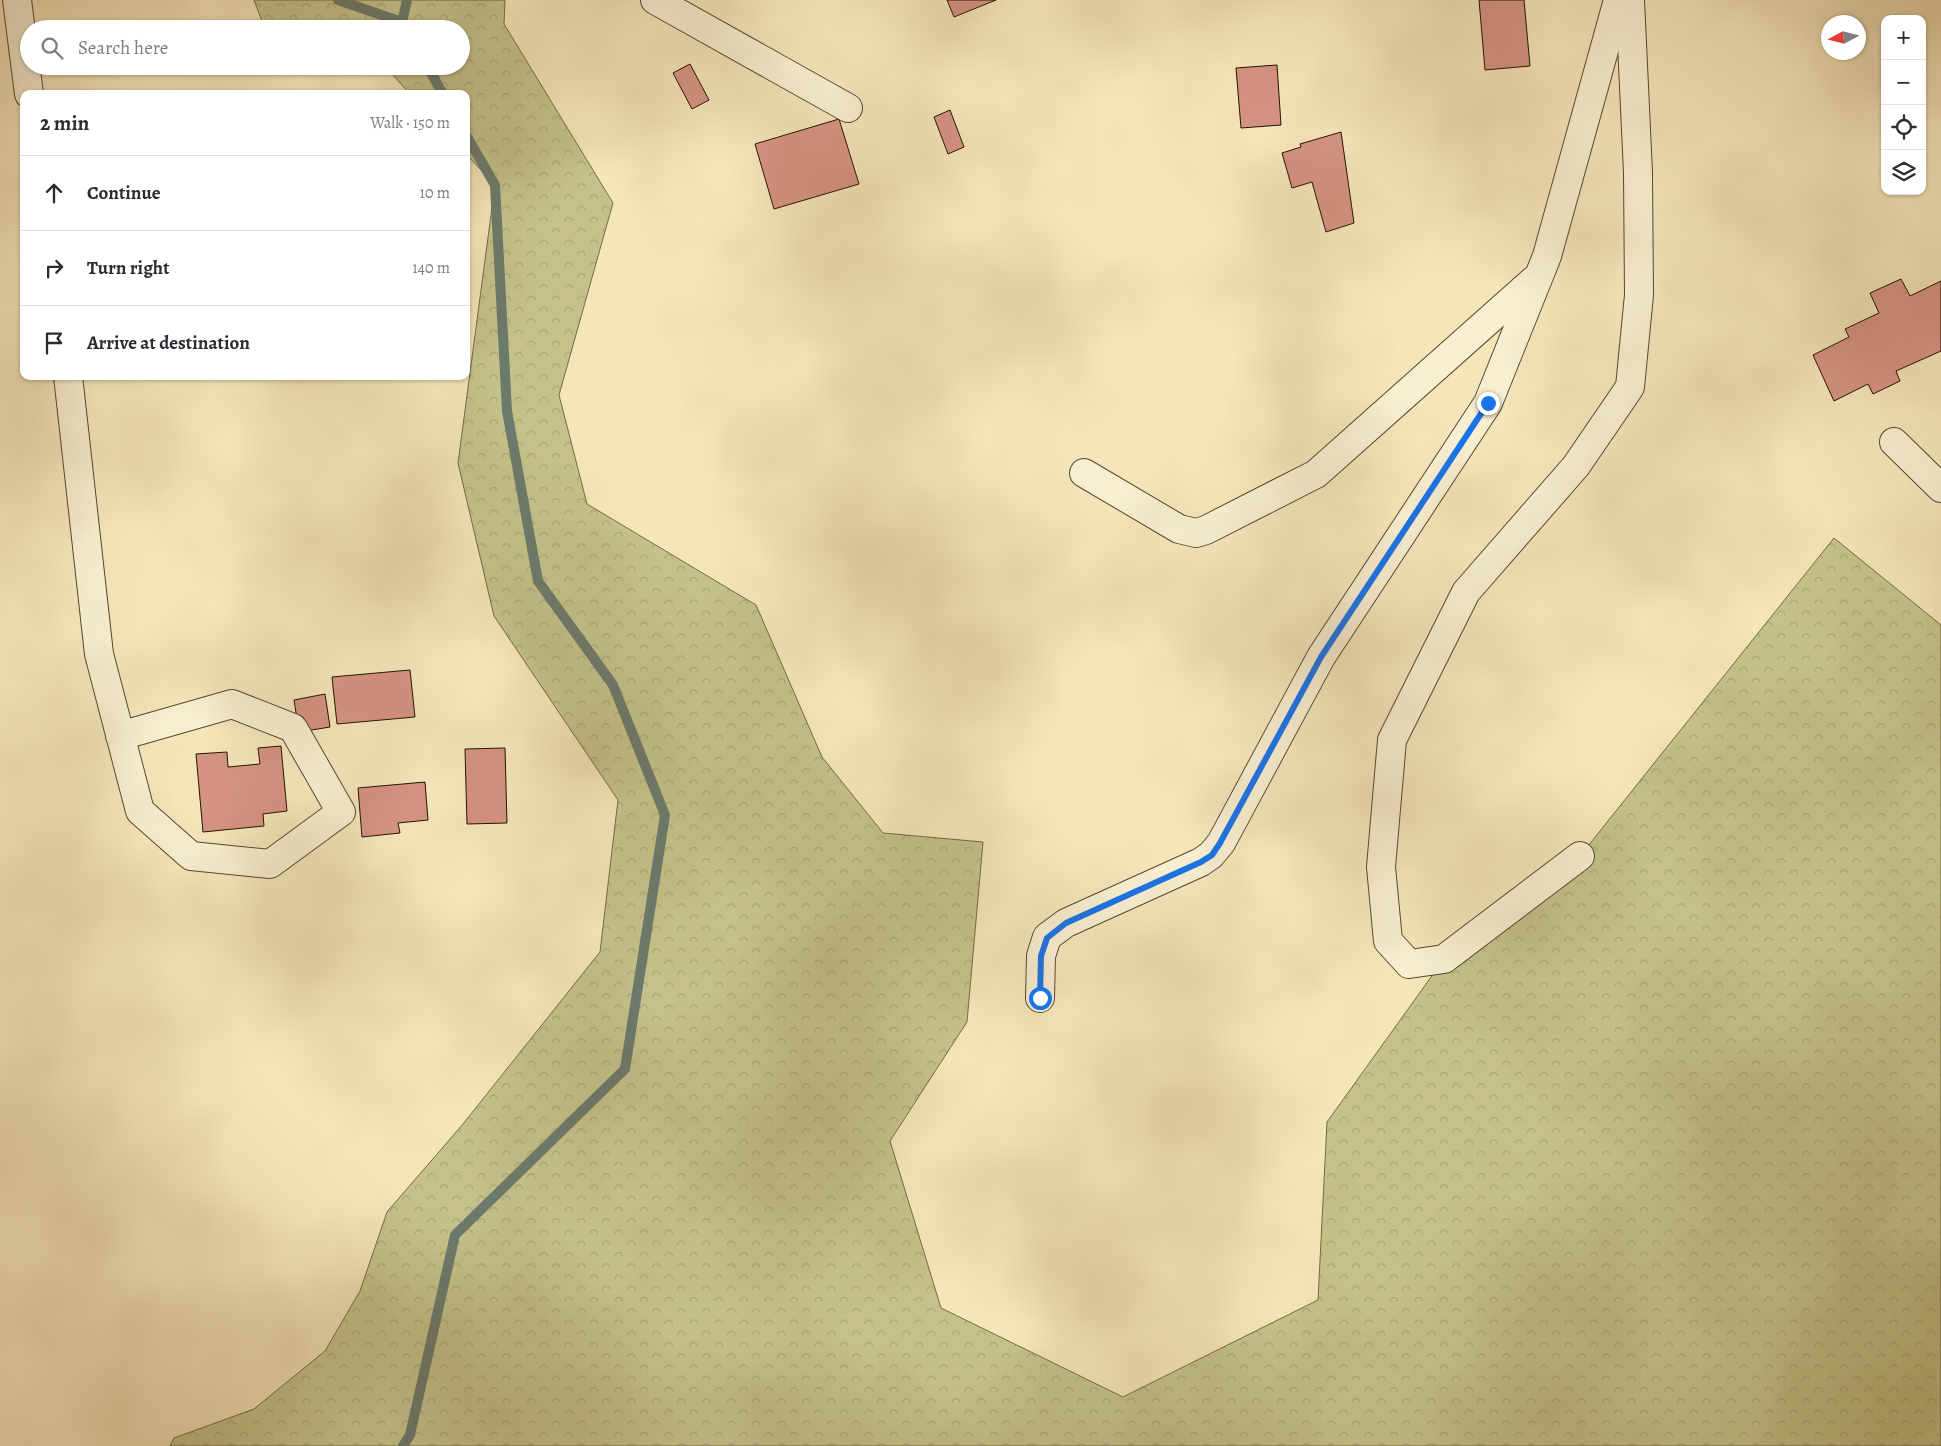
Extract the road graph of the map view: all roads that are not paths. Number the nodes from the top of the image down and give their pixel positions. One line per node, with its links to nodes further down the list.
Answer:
1 (16, 0): 5 (lane)
2 (655, 0): 8 (lane)
3 (1618, 0): 9 (lane)
4 (1630, 0): 15 (lane)
5 (20, 27)
6 (27, 75): 7 (lane)
7 (29, 90)
8 (848, 108)
9 (1539, 276): 12 (lane); 16 (lane)
10 (68, 380): 14 (lane)
11 (1894, 442): 13 (lane)
12 (1084, 473)
13 (1941, 488)
14 (120, 736): 14 (lane)
15 (1580, 856)
16 (1040, 998)

